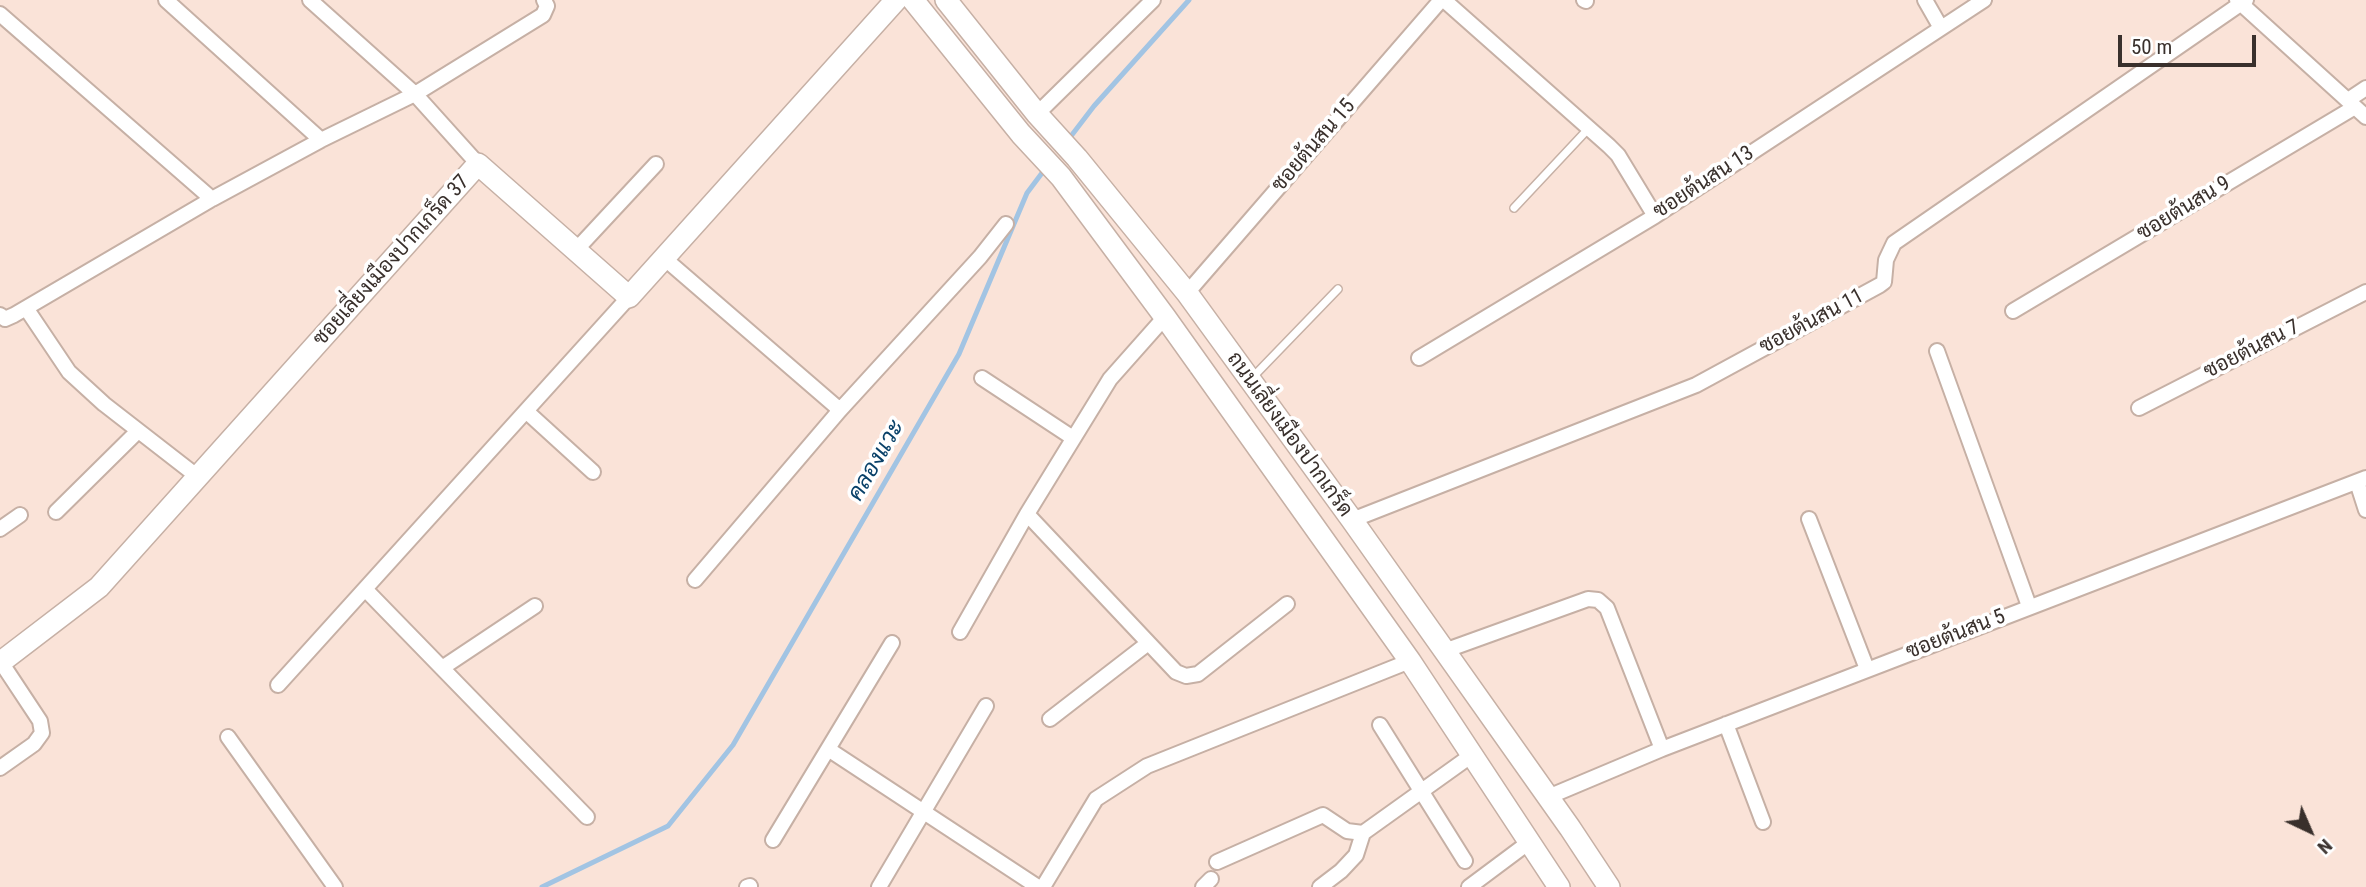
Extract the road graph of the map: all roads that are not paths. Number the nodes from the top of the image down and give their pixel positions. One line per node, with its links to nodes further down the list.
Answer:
1 (166, 0): 19 (street)
2 (310, 0): 15 (street)
3 (544, 0): 15 (street)
4 (896, 0): 27 (main road)
5 (913, 0): 35 (main road, ถนนเลี่ยงเมืองปากเกร็ด)
6 (946, 0): 17 (main road, ถนนเลี่ยงเมืองปากเกร็ด)
7 (1153, 0): 17 (street)
8 (1442, 0): 18 (street); 30 (street, ซอยต้นสน 15)
9 (1926, 0): 13 (street)
10 (1984, 0): 13 (street, ซอยต้นสน 13)
11 (2241, 1): 16 (street); 53 (street, ซอยต้นสน 11)
12 (0, 14): 22 (street)
13 (1941, 27): 24 (street, ซอยต้นสน 13)
14 (2366, 88): 16 (street, ซอยต้นสน 9)
15 (415, 94): 19 (street); 20 (street)
16 (2356, 108): 33 (street, ซอยต้นสน 9)
17 (1039, 116): 30 (main road, ถนนเลี่ยงเมืองปากเกร็ด)
18 (1589, 127): 23 (lane); 24 (street)
19 (321, 140): 22 (street)
20 (478, 164): 26 (main road, ซอยเลี่ยงเมืองปากเกร็ด 37); 46 (main road, ซอยเลี่ยงเมืองปากเกร็ด 37)
21 (656, 164): 26 (street)
22 (212, 199): 32 (street)
23 (1514, 208)
24 (1655, 216): 37 (street, ซอยต้นสน 13)
25 (1006, 224): 41 (street)
26 (576, 250): 31 (main road, ซอยเลี่ยงเมืองปากเกร็ด 37)
27 (664, 258): 31 (main road); 41 (street)
28 (1338, 289): 39 (lane)
29 (2366, 292): 40 (street, ซอยต้นสน 7)
30 (1187, 293): 39 (main road, ถนนเลี่ยงเมืองปากเกร็ด)
31 (629, 297): 42 (street)
32 (26, 308): 34 (street); 43 (street)
33 (2013, 311)
34 (0, 315)
35 (1165, 317): 44 (street); 64 (main road, ถนนเลี่ยงเมืองปากเกร็ด)
36 (1937, 351): 59 (street)
37 (1419, 358)
38 (982, 378): 44 (street)
39 (1250, 380): 53 (main road, ถนนเลี่ยงเมืองปากเกร็ด)
40 (2139, 408)
41 (840, 410): 55 (street)
42 (526, 411): 45 (street); 56 (street)
43 (138, 430): 46 (street); 49 (street)
44 (1073, 438): 50 (street)
45 (593, 472)
46 (198, 477): 65 (main road, ซอยเลี่ยงเมืองปากเกร็ด 37)
47 (2361, 480): 48 (street); 59 (street, ซอยต้นสน 5)
48 (2366, 510)
49 (56, 512)
50 (1027, 514): 60 (street); 62 (street)
51 (20, 515): 54 (street)
52 (1809, 519): 67 (street)
53 (1352, 520): 63 (main road, ถนนเลี่ยงเมืองปากเกร็ด)
54 (0, 530)
55 (695, 580)
56 (365, 589): 66 (street); 68 (street)
57 (1287, 604): 62 (street)
58 (535, 606): 66 (street)
59 (2029, 606): 67 (street, ซอยต้นสน 5)
60 (960, 632)
61 (892, 643): 74 (street)
62 (1147, 644): 70 (street)
63 (1444, 651): 75 (street); 79 (main road, ถนนเลี่ยงเมืองปากเกร็ด)
64 (1410, 661): 76 (main road, ถนนเลี่ยงเมืองปากเกร็ด); 92 (street)
65 (1, 662): 77 (street)
66 (442, 668): 81 (street)
67 (1867, 669): 71 (street, ซอยต้นสน 5)
68 (278, 685)
69 (986, 706): 80 (street)
70 (1050, 719)
71 (1726, 724): 75 (street, ซอยต้นสน 5); 82 (street)
72 (1380, 725): 78 (street)
73 (228, 737): 89 (street)
74 (828, 749): 80 (street); 85 (street)
75 (1662, 749): 79 (street, ซอยต้นสน 5)
76 (1472, 755): 78 (street); 86 (main road, ถนนเลี่ยงเมืองปากเกร็ด)
77 (0, 768)
78 (1422, 792): 84 (street); 87 (street)
79 (1548, 797): 83 (main road, ถนนเลี่ยงเมืองปากเกร็ด)
80 (923, 811): 90 (street); 91 (street)
81 (587, 817)
82 (1763, 822)
83 (1570, 828): 96 (main road, ถนนเลี่ยงเมืองปากเกร็ด); 97 (main road)
84 (1363, 833): 88 (street); 93 (street)
85 (773, 840)
86 (1528, 843): 94 (street); 95 (main road, ถนนเลี่ยงเมืองปากเกร็ด)
87 (1465, 861)
88 (1217, 862)
89 (335, 887)
90 (879, 887)
91 (1038, 887)
92 (1043, 887)
93 (1320, 887)
94 (1469, 887)
95 (1559, 887)
96 (1609, 887)
97 (1617, 887)

